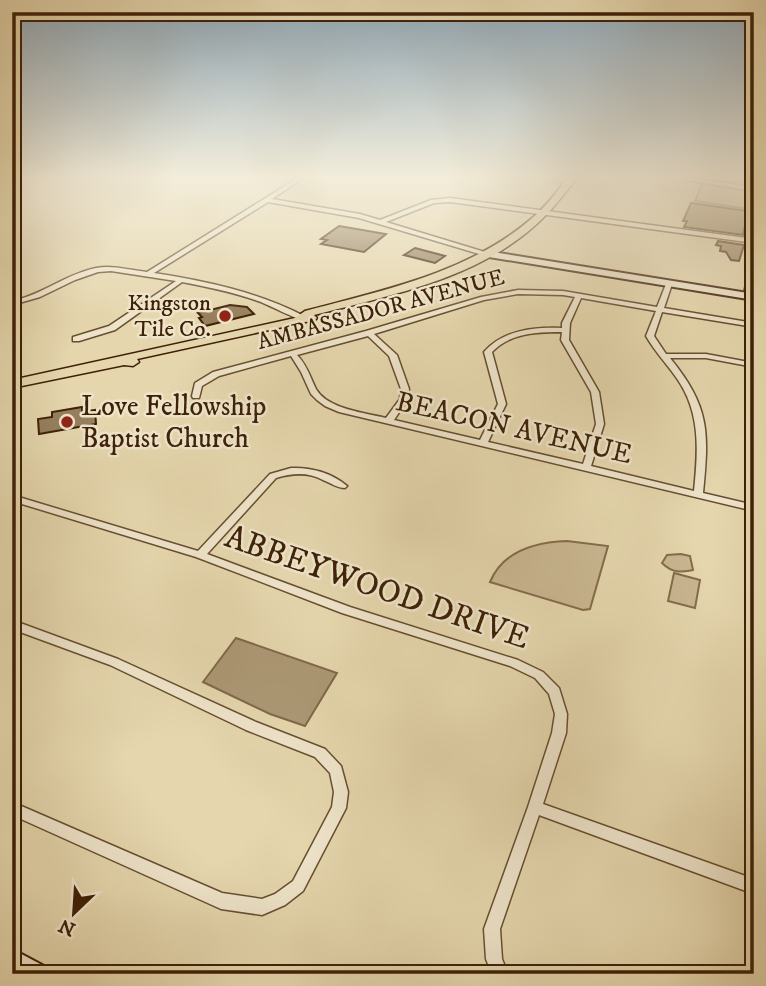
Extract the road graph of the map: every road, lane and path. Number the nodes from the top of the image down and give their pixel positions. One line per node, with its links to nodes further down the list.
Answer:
1 (227, 225): 8 (street)
2 (391, 225): 6 (street)
3 (528, 225): 6 (main road)
4 (635, 225): 5 (street)
5 (754, 242)
6 (486, 254): 10 (main road); 15 (main road)
7 (754, 265): 12 (street)
8 (147, 275): 9 (street); 13 (street)
9 (179, 282): 15 (street); 19 (street)
10 (669, 284): 12 (main road); 14 (street)
11 (579, 296): 14 (street, AMBASSADOR AVENUE); 17 (street); 18 (street, AMBASSADOR AVENUE)
12 (750, 297)
13 (12, 303)
14 (659, 309): 16 (street, AMBASSADOR AVENUE); 21 (street)
15 (301, 318): 23 (main road)
16 (754, 325)
17 (565, 330): 27 (street); 28 (street)
18 (369, 333): 20 (street, AMBASSADOR AVENUE); 25 (street)
19 (76, 339)
20 (293, 354): 24 (street, AMBASSADOR AVENUE); 25 (street, BEACON AVENUE)
21 (665, 356): 22 (street); 30 (street)
22 (754, 365)
23 (13, 384): 26 (street)
24 (196, 396)
25 (388, 422): 27 (street, BEACON AVENUE)
26 (12, 436)
27 (483, 444): 28 (street, BEACON AVENUE)
28 (586, 468): 30 (street, BEACON AVENUE)
29 (342, 486): 33 (street)
30 (698, 494): 32 (street, BEACON AVENUE)
31 (12, 498): 33 (street, ABBEYWOOD DRIVE)
32 (754, 508)
33 (200, 555): 35 (street, ABBEYWOOD DRIVE)
34 (12, 624): 36 (street)
35 (535, 807): 37 (street); 40 (street, ABBEYWOOD DRIVE)
36 (12, 808)
37 (754, 887)
38 (12, 961): 39 (main road)
39 (36, 974)
40 (500, 974)

